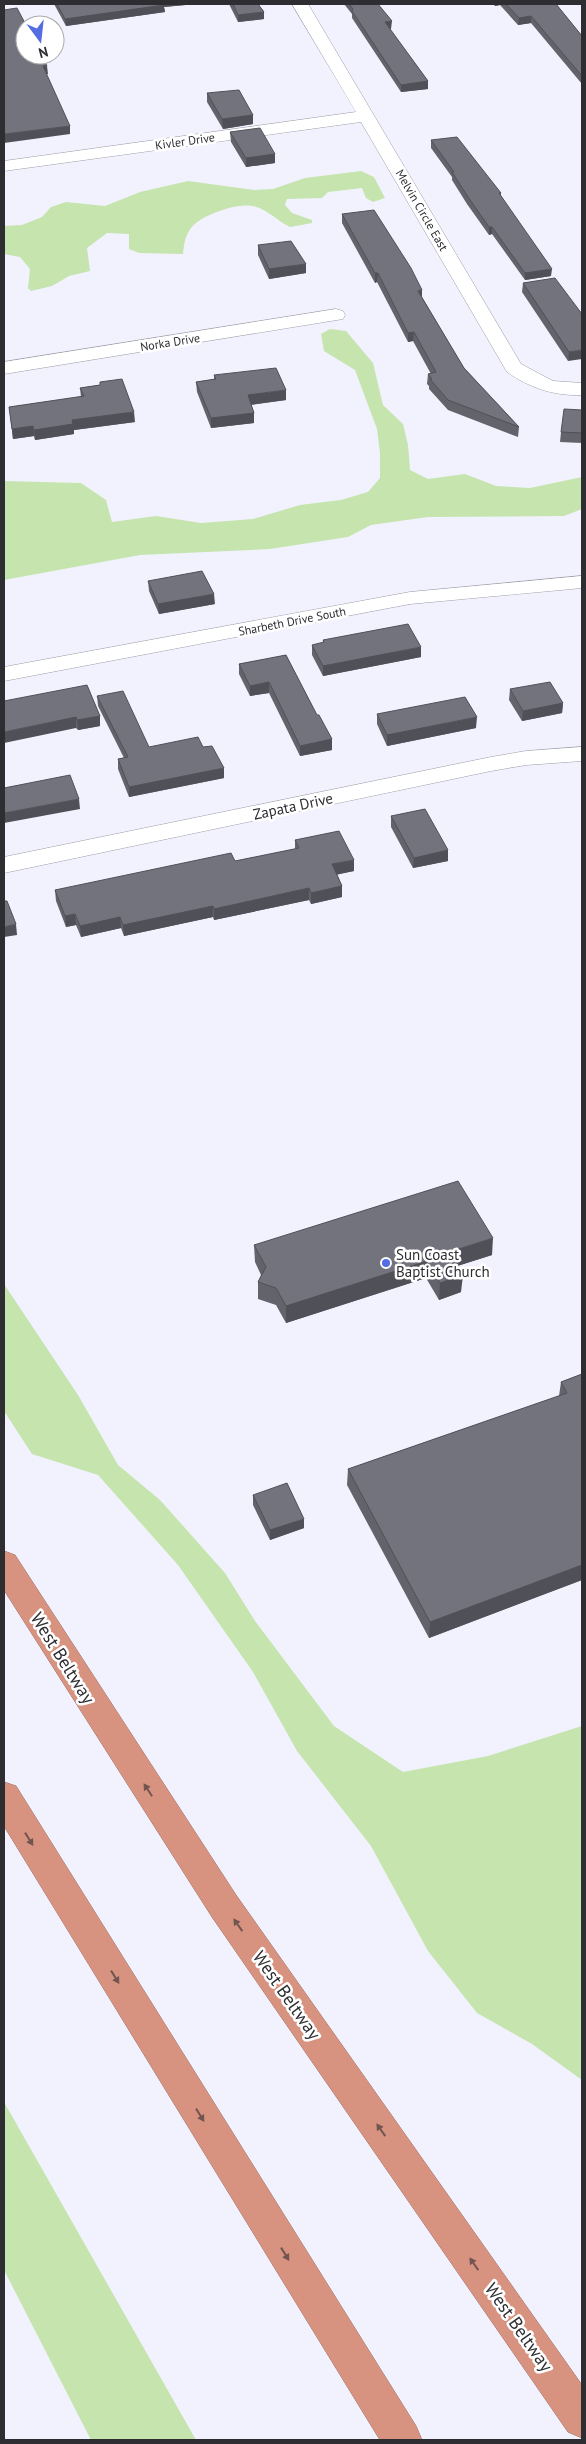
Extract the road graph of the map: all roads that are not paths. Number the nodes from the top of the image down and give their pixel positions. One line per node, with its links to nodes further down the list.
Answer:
1 (300, 4): 2 (street, Melvin Circle East)
2 (366, 116): 3 (street, Kivler Drive); 6 (street, Melvin Circle East)
3 (4, 166)
4 (336, 315): 5 (street, Norka Drive)
5 (4, 368)
6 (573, 389)
7 (582, 582): 8 (street, Sharbeth Drive South)
8 (4, 674)
9 (582, 754): 10 (street, Zapata Drive)
10 (4, 865)
11 (4, 1564): 13 (highway, West Beltway, one-way to 11)
12 (4, 1797): 14 (highway, one-way to 14)
13 (582, 2418)
14 (402, 2440)

